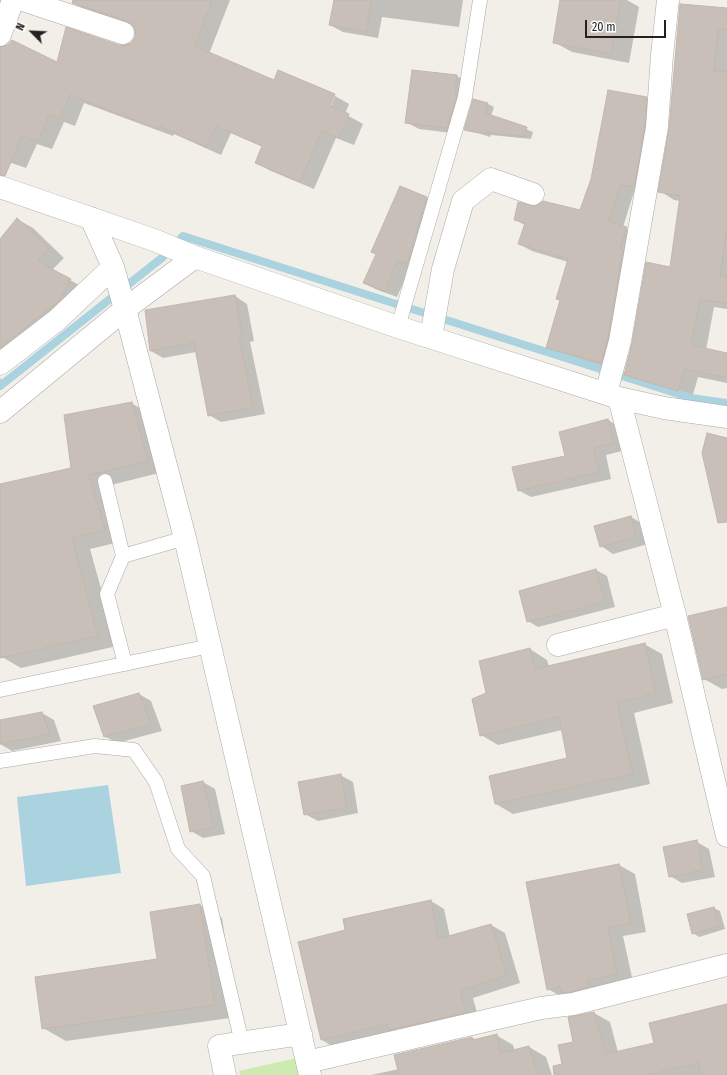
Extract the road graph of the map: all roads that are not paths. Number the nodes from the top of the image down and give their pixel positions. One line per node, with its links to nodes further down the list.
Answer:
1 (13, 0): 6 (street)
2 (23, 0): 5 (street)
3 (480, 0): 13 (lane)
4 (668, 0): 16 (street)
5 (123, 33)
6 (0, 35)
7 (0, 187): 9 (street)
8 (533, 194): 14 (street)
9 (91, 218): 10 (street); 11 (street)
10 (195, 257): 12 (street); 13 (street)
11 (113, 267): 12 (street); 15 (street)
12 (125, 309): 17 (street); 20 (street)
13 (398, 327): 14 (street)
14 (431, 337): 16 (street)
15 (0, 364)
16 (613, 395): 18 (street); 22 (street)
17 (0, 412)
18 (727, 417)
19 (106, 481): 21 (lane)
20 (185, 538): 21 (lane); 24 (street)
21 (123, 556): 25 (lane)
22 (675, 615): 23 (street); 28 (street)
23 (558, 645)
24 (210, 646): 25 (lane); 30 (street)
25 (125, 664): 26 (lane)
26 (0, 690)
27 (0, 761): 31 (lane)
28 (727, 836)
29 (727, 965): 32 (street)
30 (301, 1034): 31 (street); 32 (street)
31 (242, 1042): 33 (street)
32 (309, 1068)
33 (225, 1075)

